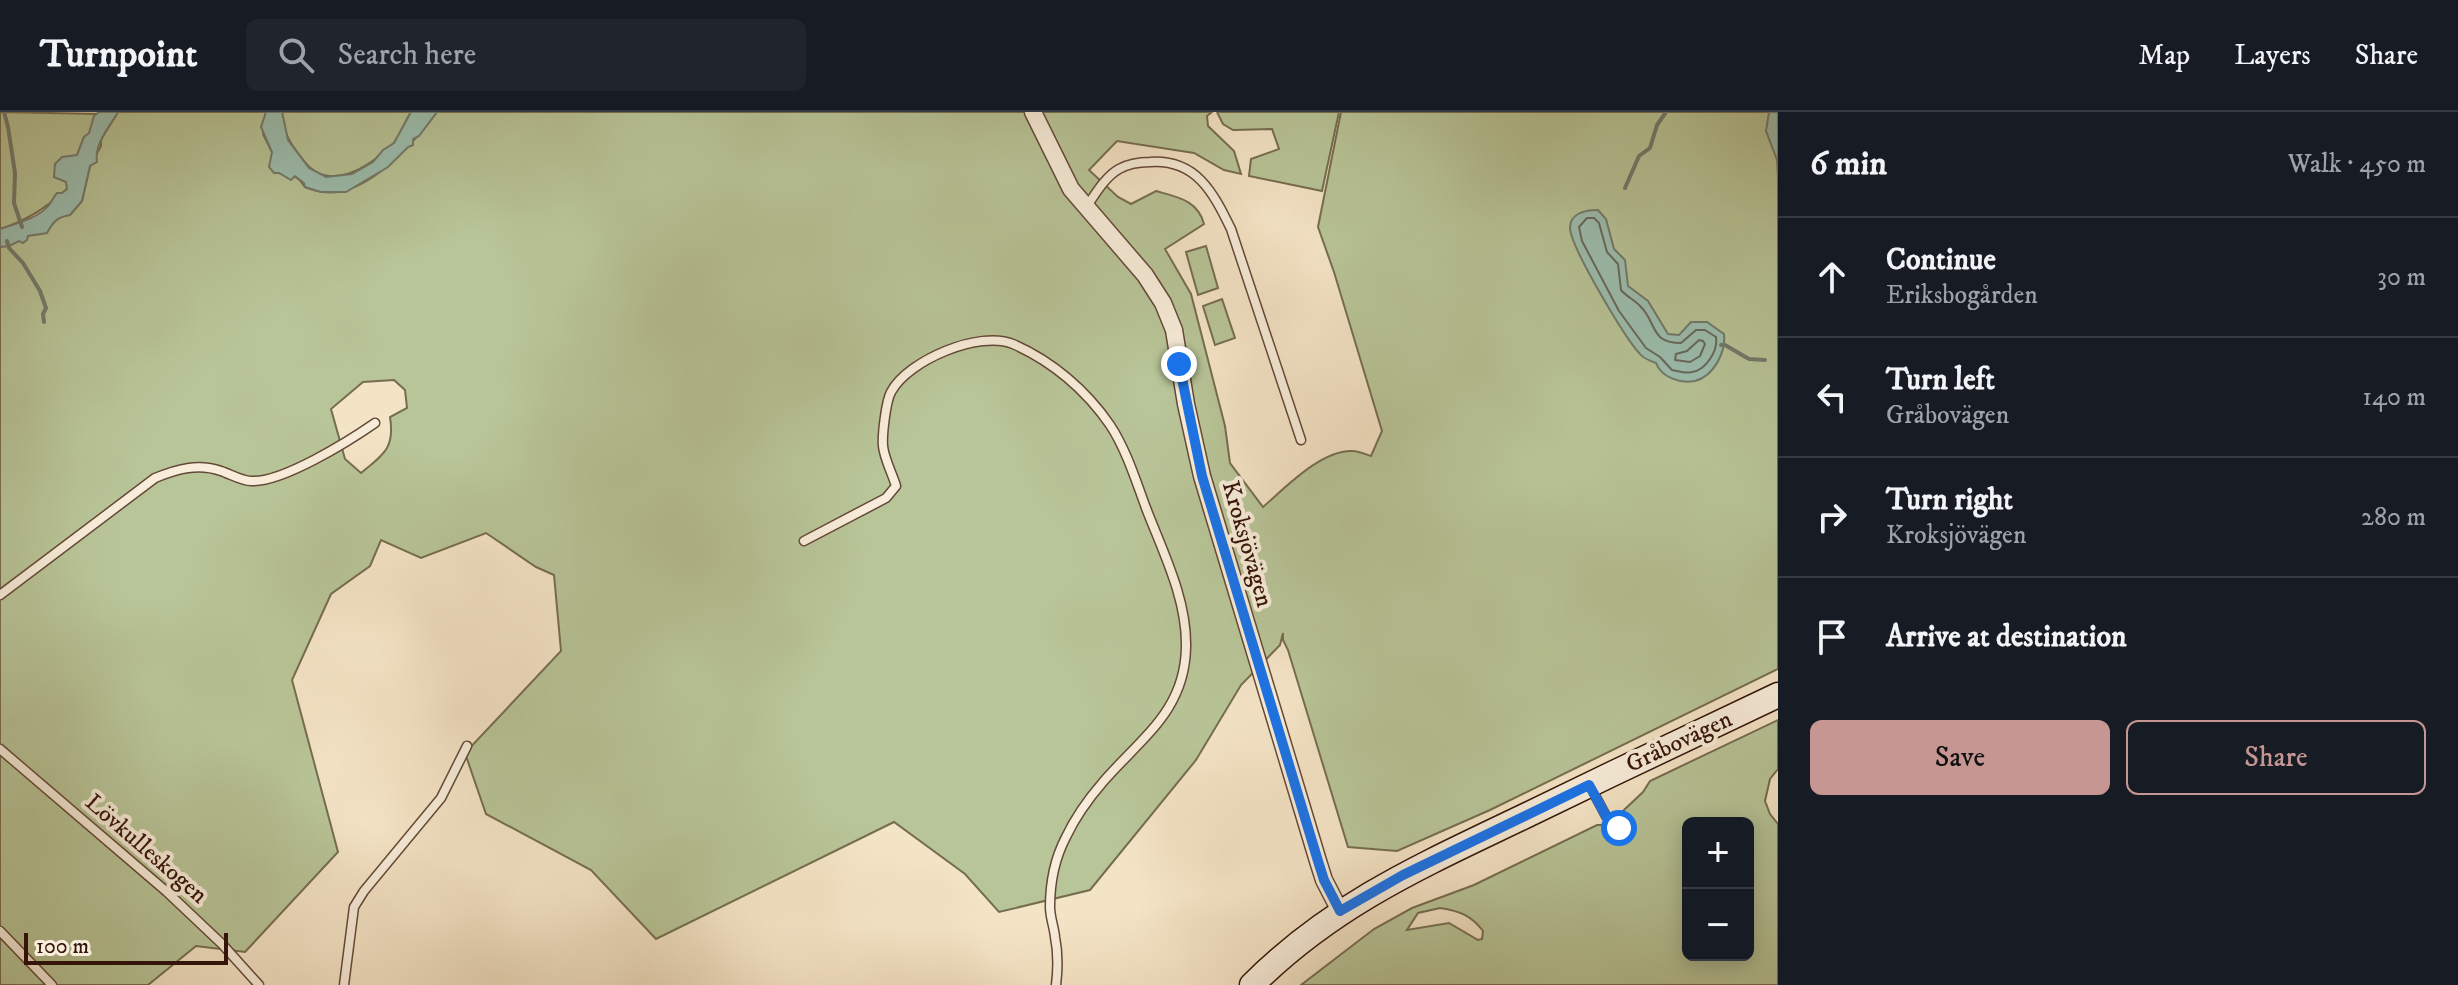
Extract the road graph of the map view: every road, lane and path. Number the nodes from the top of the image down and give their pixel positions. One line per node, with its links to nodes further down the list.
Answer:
1 (1033, 112): 2 (street, Kroksjövägen)
2 (1086, 207): 4 (lane); 12 (street, Kroksjövägen)
3 (375, 423): 6 (lane)
4 (1301, 440)
5 (804, 541): 17 (lane)
6 (0, 595)
7 (1778, 695): 10 (main road, Gråbovägen)
8 (467, 746): 16 (lane)
9 (0, 749): 15 (lane, Lövkulleskogen)
10 (1589, 785): 11 (lane); 12 (main road, Gråbovägen)
11 (1619, 828)
12 (1340, 911): 18 (main road, Gråbovägen)
13 (0, 931): 14 (lane)
14 (52, 985)
15 (259, 985)
16 (344, 985)
17 (1056, 985)
18 (1252, 985)

